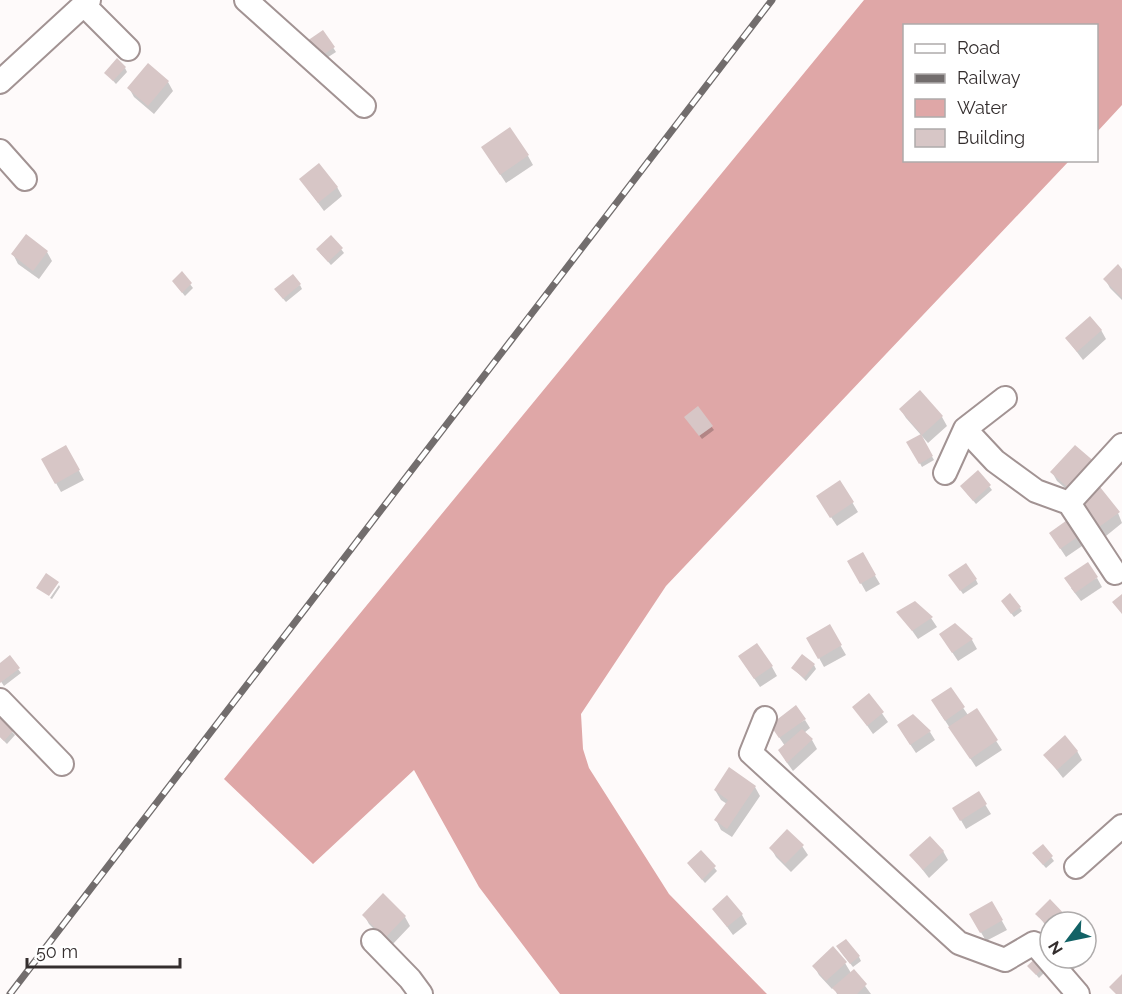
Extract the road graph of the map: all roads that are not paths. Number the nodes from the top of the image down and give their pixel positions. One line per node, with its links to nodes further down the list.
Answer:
1 (246, 0): 5 (street)
2 (87, 3): 3 (street); 4 (street)
3 (128, 49)
4 (0, 82)
5 (364, 106)
6 (0, 151): 7 (street)
7 (25, 179)
8 (1005, 398): 9 (street)
9 (965, 429): 11 (street); 12 (street)
10 (1122, 445): 12 (street)
11 (945, 473)
12 (1069, 503): 13 (street)
13 (1115, 573)
14 (0, 699): 16 (street)
15 (765, 718): 21 (street)
16 (62, 764)
17 (1122, 826): 18 (street)
18 (1076, 867)
19 (373, 941): 20 (street)
20 (421, 994)
21 (1078, 994)

